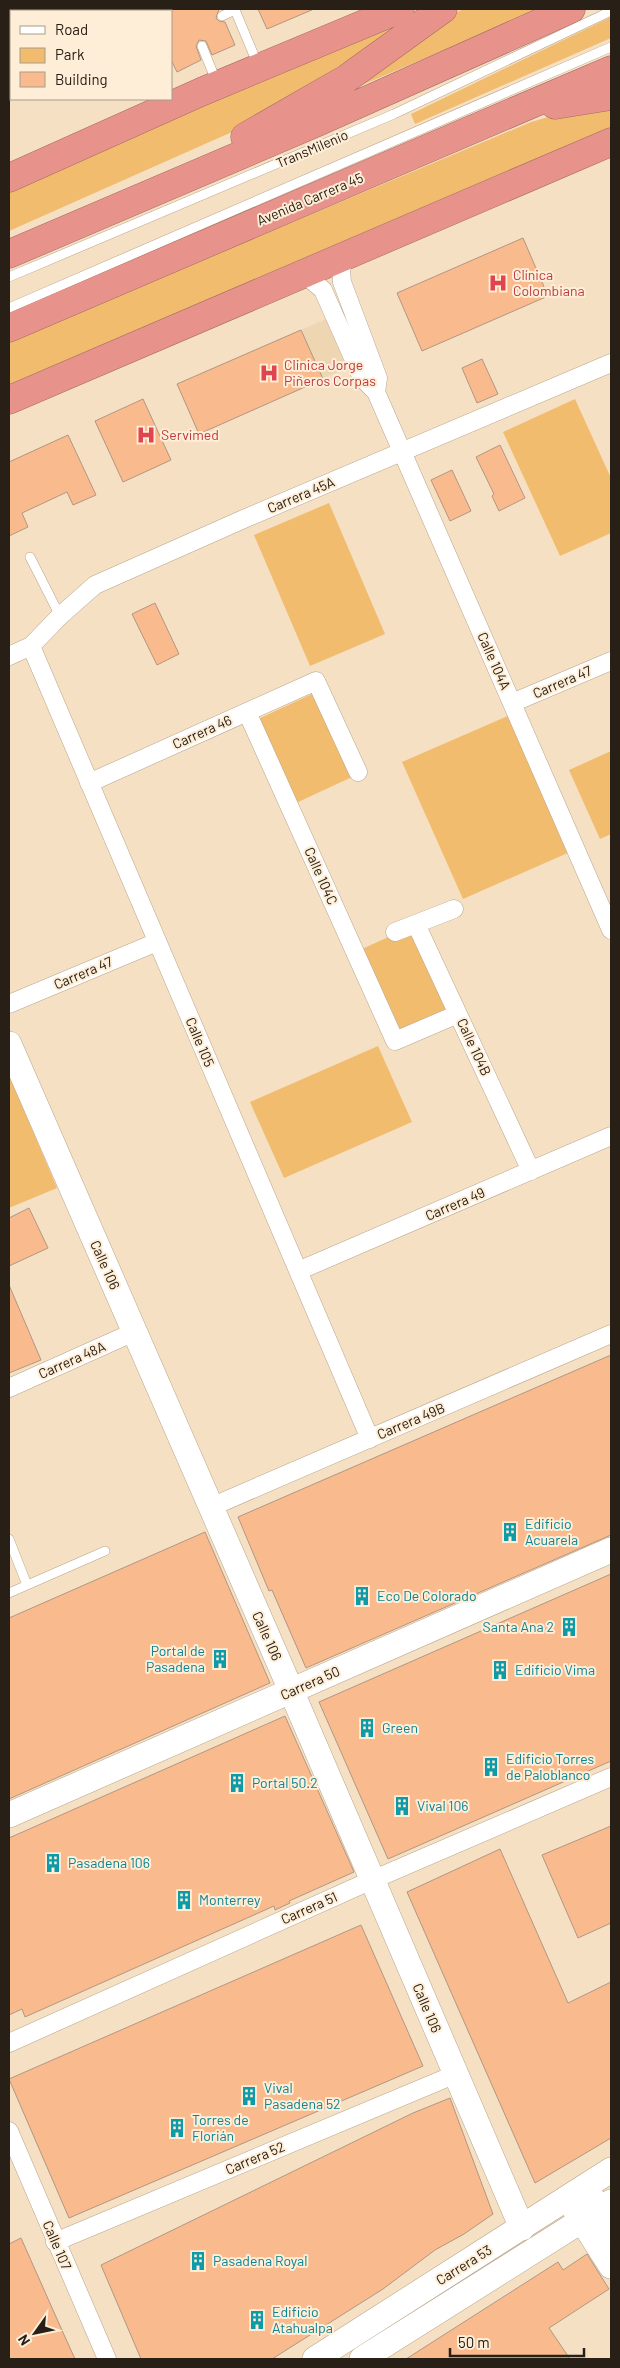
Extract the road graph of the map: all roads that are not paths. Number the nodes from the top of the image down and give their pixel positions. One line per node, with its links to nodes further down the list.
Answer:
1 (396, 9): 8 (highway)
2 (443, 9): 15 (highway)
3 (571, 9): 15 (highway)
4 (611, 11): 19 (lane, TransMilenio)
5 (222, 16): 8 (lane)
6 (202, 46): 10 (lane)
7 (611, 47): 20 (lane, TransMilenio)
8 (260, 67): 10 (highway)
9 (611, 70): 12 (highway, Avenida Carrera 45)
10 (218, 85): 14 (highway)
11 (611, 96): 12 (highway)
12 (511, 112): 21 (highway, Avenida Carrera 45)
13 (611, 142): 17 (highway)
14 (9, 178)
15 (161, 188): 16 (highway)
16 (9, 254)
17 (345, 255): 18 (highway); 23 (street, Calle 104A)
18 (303, 273): 23 (street, Calle 104A); 24 (highway)
19 (9, 277)
20 (9, 308)
21 (9, 328)
22 (611, 363): 25 (street, Carrera 45A)
23 (376, 392): 25 (street, Calle 104A)
24 (9, 400)
25 (402, 452): 27 (street, Carrera 45A); 31 (street, Calle 104A)
26 (30, 557): 27 (lane)
27 (60, 616): 28 (street, Carrera 45A)
28 (31, 646): 29 (street, Carrera 45A); 34 (street, Calle 105)
29 (9, 656)
30 (611, 661): 31 (street, Carrera 47)
31 (512, 703): 37 (street, Calle 104A)
32 (247, 712): 33 (street, Carrera 46); 34 (street, Carrera 46); 41 (street, Calle 104C)
33 (358, 772)
34 (90, 783): 39 (street, Calle 105)
35 (454, 909): 36 (street)
36 (416, 924): 38 (street); 41 (street, Calle 104B)
37 (611, 930)
38 (394, 932)
39 (158, 942): 40 (street, Carrera 47); 45 (street, Calle 105)
40 (9, 1004)
41 (458, 1014): 44 (street, Calle 104B)
42 (9, 1044): 46 (street, Calle 106)
43 (611, 1136): 44 (street, Carrera 49)
44 (531, 1171): 45 (street, Carrera 49)
45 (298, 1271): 49 (street, Calle 105)
46 (134, 1332): 48 (street, Carrera 48A); 50 (street, Calle 106)
47 (611, 1334): 49 (street, Carrera 49B)
48 (9, 1388)
49 (370, 1438): 50 (street, Carrera 49B)
50 (211, 1507): 56 (street, Calle 106)
51 (9, 1539): 54 (lane)
52 (611, 1550): 56 (street, Carrera 50)
53 (105, 1551): 54 (lane)
54 (27, 1585): 55 (lane)
55 (9, 1593)
56 (291, 1691): 58 (street, Carrera 50); 59 (street, Calle 106)
57 (611, 1777): 59 (street, Carrera 51)
58 (9, 1815)
59 (372, 1880): 60 (street, Carrera 51); 61 (street, Calle 106)
60 (9, 2044)
61 (456, 2074): 66 (street, Calle 106); 67 (street, Carrera 52)
62 (9, 2131): 67 (street, Calle 107)
63 (611, 2170): 64 (street, Carrera 53)
64 (577, 2194): 65 (street); 66 (street, Carrera 53)
65 (601, 2215): 68 (street); 71 (street, Carrera 53)
66 (522, 2228): 70 (street, Carrera 53)
67 (55, 2242): 69 (street, Calle 107)
68 (611, 2266)
69 (107, 2359)
70 (315, 2359)
71 (362, 2359)

